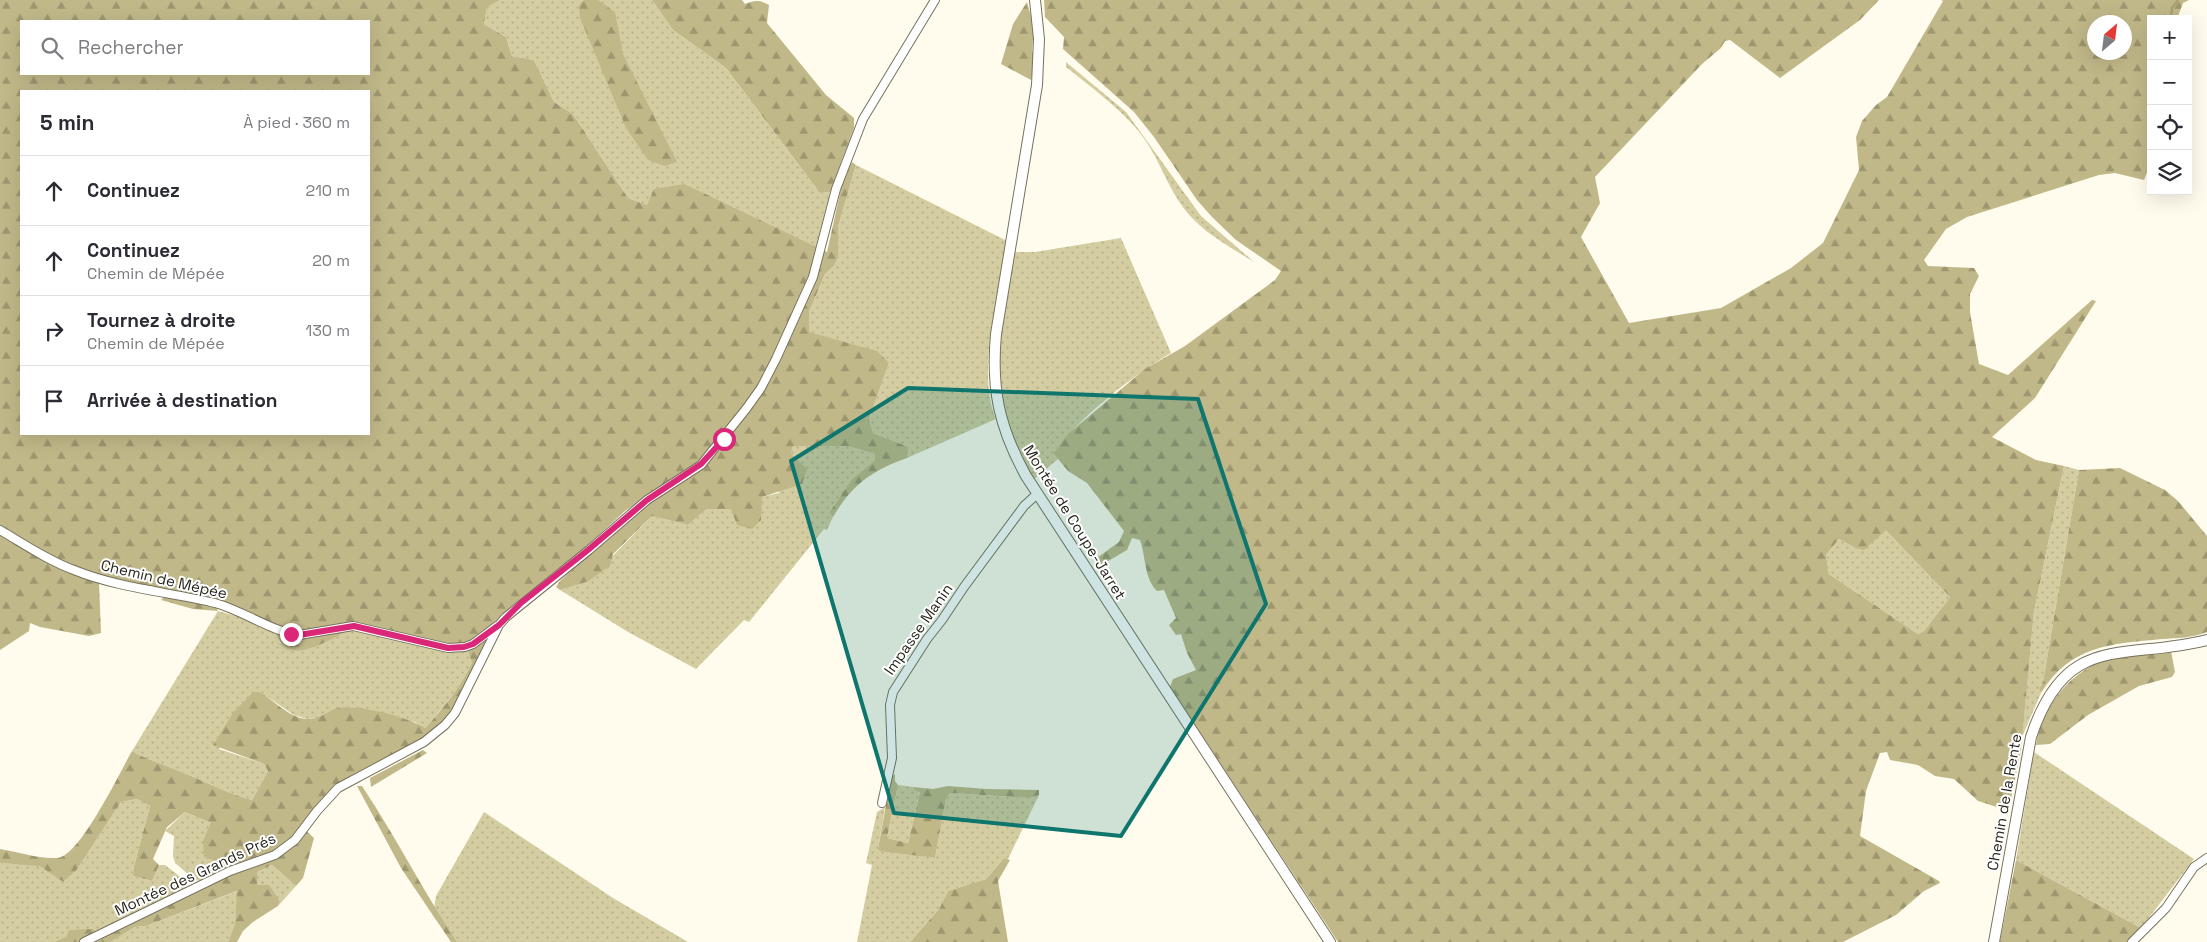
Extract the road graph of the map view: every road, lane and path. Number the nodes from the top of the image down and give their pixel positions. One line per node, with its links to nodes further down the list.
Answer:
1 (935, 0): 5 (street, Montée des Grands Prés)
2 (1035, 0): 3 (main road, Montée de Coupe-Jarret)
3 (1037, 494): 7 (street, Impasse Manin); 10 (main road, Montée de Coupe-Jarret)
4 (0, 530): 5 (street, Chemin de Mépée)
5 (499, 625): 9 (street, Montée des Grands Prés)
6 (2207, 640): 11 (main road, Chemin de la Rente)
7 (882, 803)
8 (2207, 858): 12 (street)
9 (84, 942)
10 (1330, 942)
11 (1994, 942)
12 (2132, 942)

